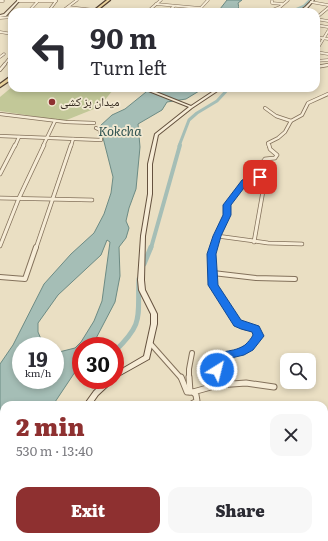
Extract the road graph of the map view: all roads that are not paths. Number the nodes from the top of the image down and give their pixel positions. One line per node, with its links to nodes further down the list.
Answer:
1 (18, 0): 2 (street); 20 (street)
2 (38, 0): 3 (street); 21 (street)
3 (56, 0)
4 (77, 0): 18 (street)
5 (109, 0): 23 (main road)
6 (112, 0): 24 (main road)
7 (161, 0): 14 (street)
8 (208, 0): 26 (street)
9 (288, 0): 15 (street)
10 (0, 1): 11 (street)
11 (3, 1)
12 (272, 1): 15 (street)
13 (312, 1): 17 (street)
14 (156, 4): 16 (street); 25 (street)
15 (282, 4): 19 (street)
16 (174, 6): 26 (street)
17 (328, 6): 27 (street)
18 (68, 7): 22 (street)
19 (280, 7)
20 (11, 8)
21 (31, 8)
22 (75, 8)
23 (100, 8)
24 (100, 8)
25 (152, 8)
26 (200, 8)
27 (320, 14)
28 (328, 31): 30 (street)
29 (320, 38): 30 (street)
30 (323, 38): 31 (street); 32 (street)
31 (328, 39)
32 (320, 44)
33 (4, 54): 34 (street)
34 (0, 57)
35 (8, 60): 36 (street)
36 (0, 70)
37 (153, 92): 40 (street)
38 (214, 92): 40 (street)
39 (328, 94): 44 (street)
40 (191, 107): 65 (street)
41 (265, 108): 44 (street)
42 (0, 114): 43 (street)
43 (55, 121): 45 (street); 49 (street)
44 (290, 121): 57 (street)
45 (94, 123)
46 (96, 128): 50 (street)
47 (0, 136): 48 (street)
48 (20, 137): 49 (street); 51 (street)
49 (47, 138): 50 (street); 54 (street)
50 (72, 139): 55 (street)
51 (0, 174)
52 (263, 191): 58 (street)
53 (0, 198): 54 (street)
54 (19, 198): 55 (street); 60 (street)
55 (52, 199): 56 (street); 62 (street)
56 (92, 200)
57 (217, 236): 58 (street); 61 (street)
58 (254, 242): 59 (street)
59 (302, 244)
60 (0, 246)
61 (213, 273): 63 (street); 68 (street)
62 (1, 277): 64 (street)
63 (295, 279)
64 (0, 283)
65 (149, 342): 67 (street); 71 (street)
66 (192, 353): 71 (street)
67 (124, 371)
68 (218, 385): 69 (street); 71 (street)
69 (274, 387)
70 (100, 389): 72 (street)
71 (192, 392): 73 (street)
72 (90, 401)
73 (197, 401)

